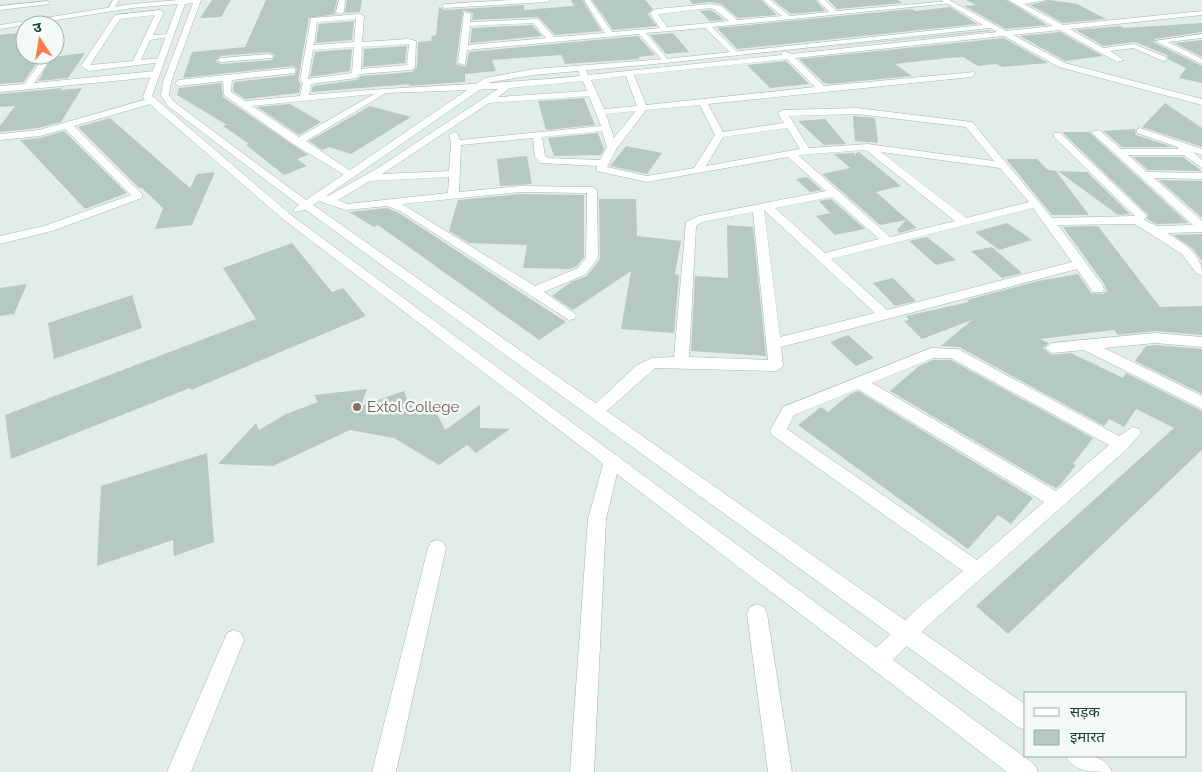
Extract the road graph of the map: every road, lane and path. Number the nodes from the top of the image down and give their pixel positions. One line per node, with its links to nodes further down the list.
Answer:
1 (19, 0): 16 (street)
2 (116, 0): 18 (street)
3 (342, 0): 21 (street)
4 (547, 0): 14 (street)
5 (588, 0): 47 (street)
6 (766, 0): 25 (street)
7 (821, 0): 22 (street)
8 (868, 0): 19 (street)
9 (1044, 0): 11 (street)
10 (949, 1): 19 (street); 34 (street); 36 (street)
11 (1013, 1): 29 (street)
12 (190, 2): 18 (street); 28 (street); 48 (street); 131 (street)
13 (48, 3): 16 (street)
14 (468, 3): 15 (street); 33 (street)
15 (445, 6)
16 (11, 7): 17 (street)
17 (0, 8)
18 (110, 9): 27 (street)
19 (882, 9): 22 (street)
20 (1152, 9): 24 (street)
21 (340, 12)
22 (835, 14): 25 (street)
23 (1202, 14): 24 (street)
24 (1169, 16): 32 (street); 39 (street)
25 (789, 18): 31 (street)
26 (1066, 18): 29 (street)
27 (65, 19)
28 (65, 19)
29 (1047, 20): 30 (street); 39 (street)
30 (1028, 22)
31 (736, 23): 35 (street); 42 (street)
32 (1186, 23)
33 (466, 24): 51 (street); 54 (street)
34 (1005, 24): 36 (street); 45 (street)
35 (707, 26): 42 (street); 57 (street)
36 (991, 26): 46 (street); 55 (street)
37 (1194, 26): 43 (street)
38 (15, 27): 41 (street)
39 (1060, 27): 45 (street); 56 (street)
40 (15, 28): 41 (street)
41 (0, 29)
42 (664, 30): 44 (street)
43 (1202, 30)
44 (641, 32): 47 (street); 64 (street)
45 (1014, 32): 46 (street); 86 (street)
46 (1004, 33): 61 (street); 91 (street)
47 (610, 35): 51 (street)
48 (170, 36): 50 (street); 70 (street)
49 (1202, 36): 59 (street)
50 (148, 38): 65 (street); 65 (street)
51 (552, 40): 54 (street)
52 (359, 41): 53 (street); 53 (street); 71 (street); 71 (street)
53 (310, 45): 77 (street)
54 (465, 48): 67 (street)
55 (780, 49): 57 (street); 61 (street)
56 (1102, 50): 62 (street); 63 (street)
57 (734, 54): 64 (street)
58 (1202, 54): 59 (street)
59 (1188, 55): 66 (street)
60 (269, 56): 75 (street)
61 (789, 57): 73 (street); 82 (street)
62 (1120, 60)
63 (1163, 60)
64 (665, 61): 72 (street)
65 (136, 62): 70 (street)
66 (1202, 62)
67 (462, 63)
68 (43, 65): 81 (street)
69 (292, 71): 75 (street)
70 (156, 72): 81 (street); 89 (street)
71 (356, 72): 77 (street)
72 (584, 74): 73 (street); 78 (street); 79 (street); 84 (street)
73 (629, 74): 93 (street)
74 (971, 74): 82 (street)
75 (223, 78): 76 (street); 92 (street)
76 (179, 82)
77 (307, 82): 87 (street)
78 (478, 86): 79 (street); 83 (street); 94 (street)
79 (508, 86): 88 (street)
80 (0, 89): 81 (street)
81 (28, 89)
82 (822, 89): 85 (street)
83 (386, 90): 87 (street); 107 (street)
84 (592, 93): 88 (street); 95 (street)
85 (771, 95): 90 (street); 96 (street)
86 (1202, 96)
87 (304, 98): 92 (street)
88 (489, 100): 97 (street)
89 (151, 101): 98 (street); 133 (street)
90 (702, 102): 93 (street); 104 (street)
91 (1202, 102)
92 (242, 104): 107 (street)
93 (643, 108): 95 (street); 110 (street)
94 (439, 112): 97 (street); 121 (street)
95 (601, 112): 100 (street)
96 (783, 114): 99 (street); 118 (street)
97 (452, 123): 108 (street); 125 (street)
98 (67, 125): 106 (street); 139 (street)
99 (790, 125): 104 (street); 112 (street)
100 (607, 128): 103 (street); 110 (street)
101 (1140, 131): 109 (street)
102 (1096, 132): 113 (street)
103 (537, 135): 108 (street); 117 (street)
104 (720, 135): 120 (street)
105 (1057, 135): 134 (street)
106 (0, 137)
107 (297, 142): 121 (street)
108 (456, 143): 122 (street)
109 (1176, 144): 114 (street); 115 (street)
110 (612, 147): 117 (street)
111 (868, 147): 112 (street); 118 (street); 135 (street)
112 (806, 150): 116 (street)
113 (1118, 152): 114 (street); 123 (street)
114 (1186, 152): 119 (street)
115 (1202, 152)
116 (790, 154): 120 (street); 126 (street)
117 (604, 163): 120 (street)
118 (1004, 164): 130 (street)
119 (1202, 165)
120 (698, 171)
121 (348, 174): 128 (street)
122 (454, 174): 125 (street); 127 (street)
123 (1143, 175): 124 (street); 137 (street)
124 (1202, 176)
125 (368, 178): 128 (street)
126 (834, 193): 132 (street); 140 (street)
127 (453, 196): 129 (street); 145 (street)
128 (323, 199): 129 (street); 131 (street)
129 (388, 202): 145 (street)
130 (1036, 204): 135 (street); 136 (street)
131 (308, 206): 133 (street); 155 (street)
132 (763, 207): 141 (street); 149 (street); 152 (street)
133 (287, 217): 156 (street)
134 (1137, 221): 136 (street); 138 (street)
135 (964, 222): 140 (street)
136 (1049, 222): 142 (street)
137 (1202, 227): 138 (street)
138 (1155, 230): 143 (street)
139 (0, 240)
140 (888, 241): 141 (street)
141 (824, 257): 147 (street)
142 (1080, 264): 144 (street); 147 (street)
143 (1202, 272)
144 (1098, 289)
145 (534, 291): 146 (street)
146 (568, 316)
147 (886, 316): 149 (street)
148 (1202, 342): 150 (street)
149 (772, 344): 152 (street)
150 (1086, 345): 151 (street); 154 (street)
151 (1052, 348)
152 (681, 362): 155 (street)
153 (860, 383): 157 (street); 157 (street); 159 (street)
154 (1202, 403)
155 (596, 412): 161 (street)
156 (612, 461): 163 (street); 168 (street)
157 (1057, 501): 159 (street)
158 (438, 548): 167 (street)
159 (978, 571): 161 (street)
160 (757, 614): 169 (street)
161 (908, 633): 163 (street); 164 (street)
162 (234, 640): 166 (street)
163 (877, 661): 170 (street)
164 (1024, 718)
165 (1078, 757): 171 (street)
166 (178, 772)
167 (384, 772)
168 (582, 772)
169 (780, 772)
170 (1026, 772)
171 (1100, 772)

